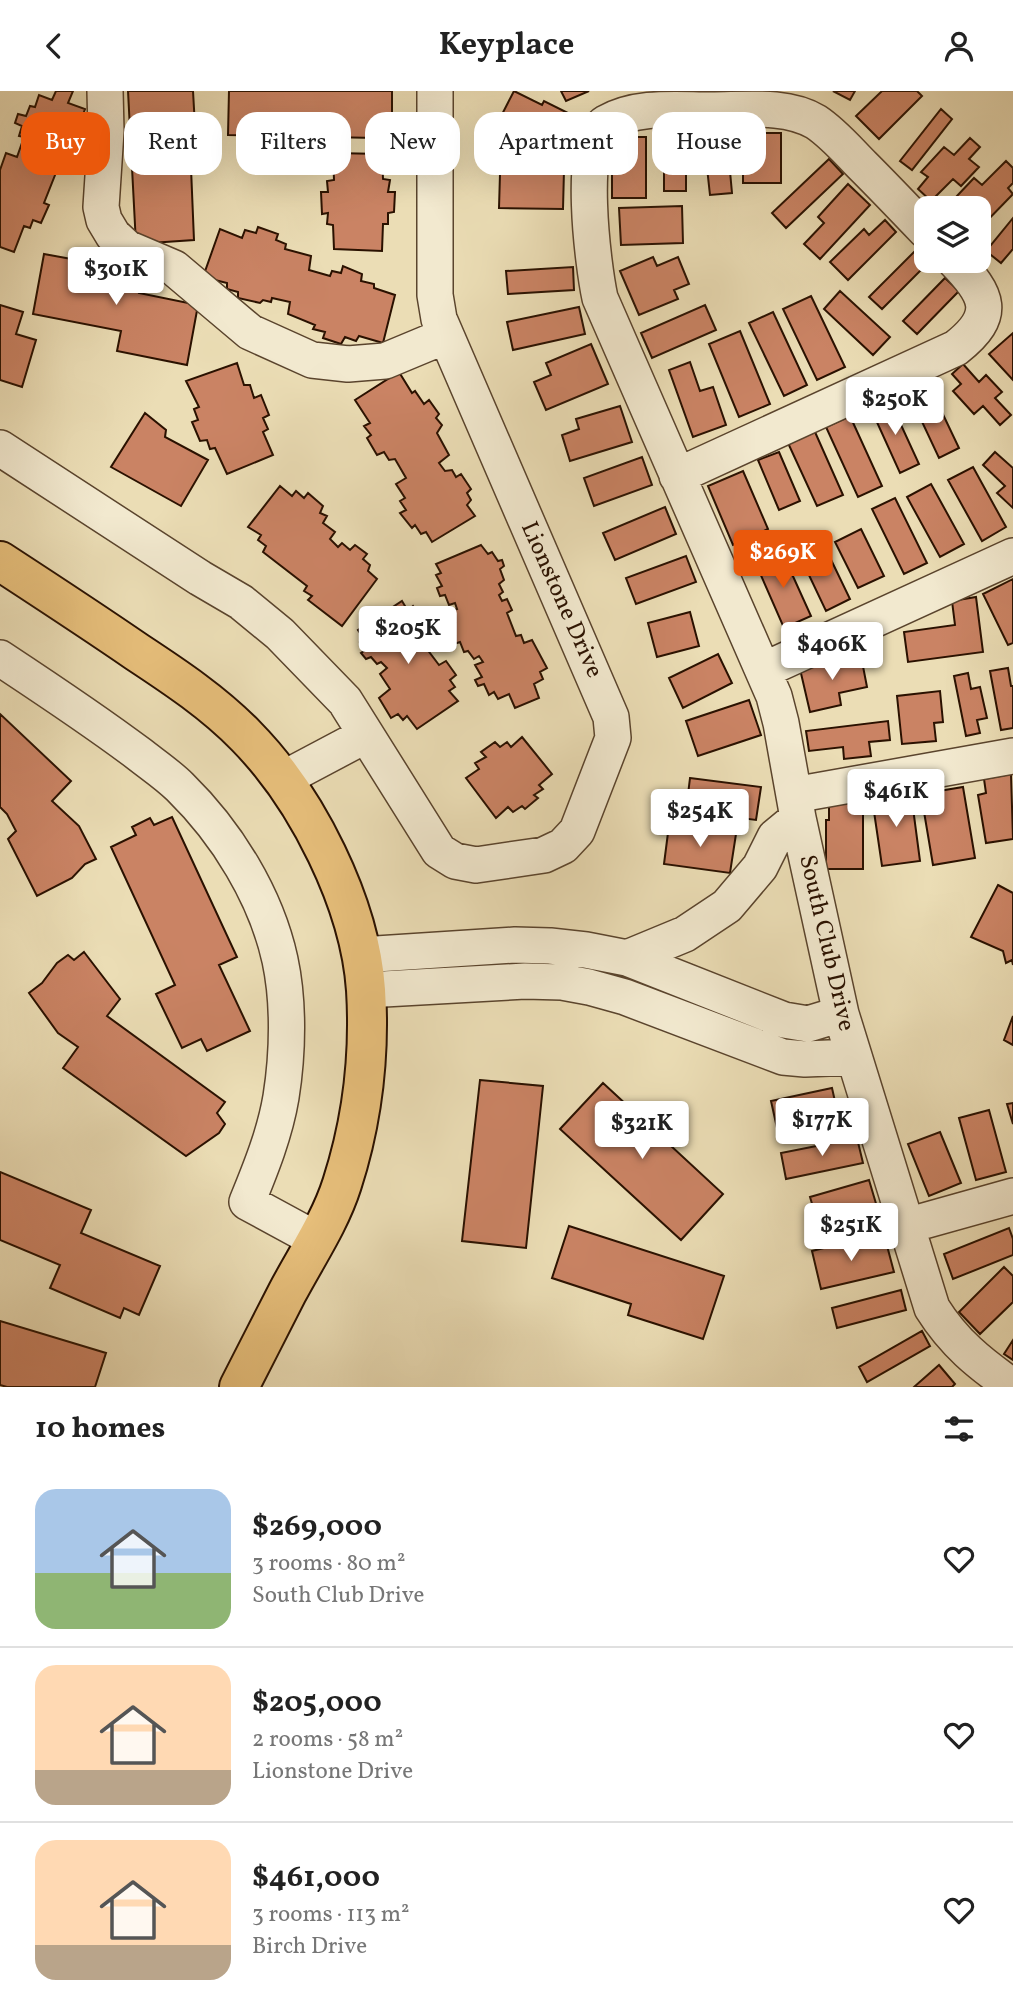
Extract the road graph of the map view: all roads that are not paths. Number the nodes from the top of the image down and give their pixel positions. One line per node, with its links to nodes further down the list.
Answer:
1 (105, 91): 5 (street)
2 (435, 91): 5 (street, Lionstone Drive)
3 (914, 219): 7 (street, South Club Drive)
4 (966, 273): 7 (street)
5 (445, 336): 12 (street, Lionstone Drive)
6 (0, 448): 12 (street, Lionstone Drive)
7 (677, 476): 11 (street, South Club Drive)
8 (1013, 556): 11 (street)
9 (0, 561): 14 (main road)
10 (0, 658): 22 (street)
11 (764, 670): 15 (street, South Club Drive)
12 (366, 735): 14 (street)
13 (1013, 756): 15 (street)
14 (283, 779): 17 (main road)
15 (796, 807): 16 (street); 18 (street, South Club Drive)
16 (627, 958): 17 (street); 18 (street)
17 (364, 972): 19 (street); 22 (main road)
18 (841, 1014): 19 (street, South Club Drive)
19 (853, 1057): 21 (street, South Club Drive)
20 (1013, 1196): 21 (street)
21 (906, 1226): 24 (street, South Club Drive)
22 (317, 1240): 23 (main road)
23 (239, 1387)
24 (1013, 1387)

